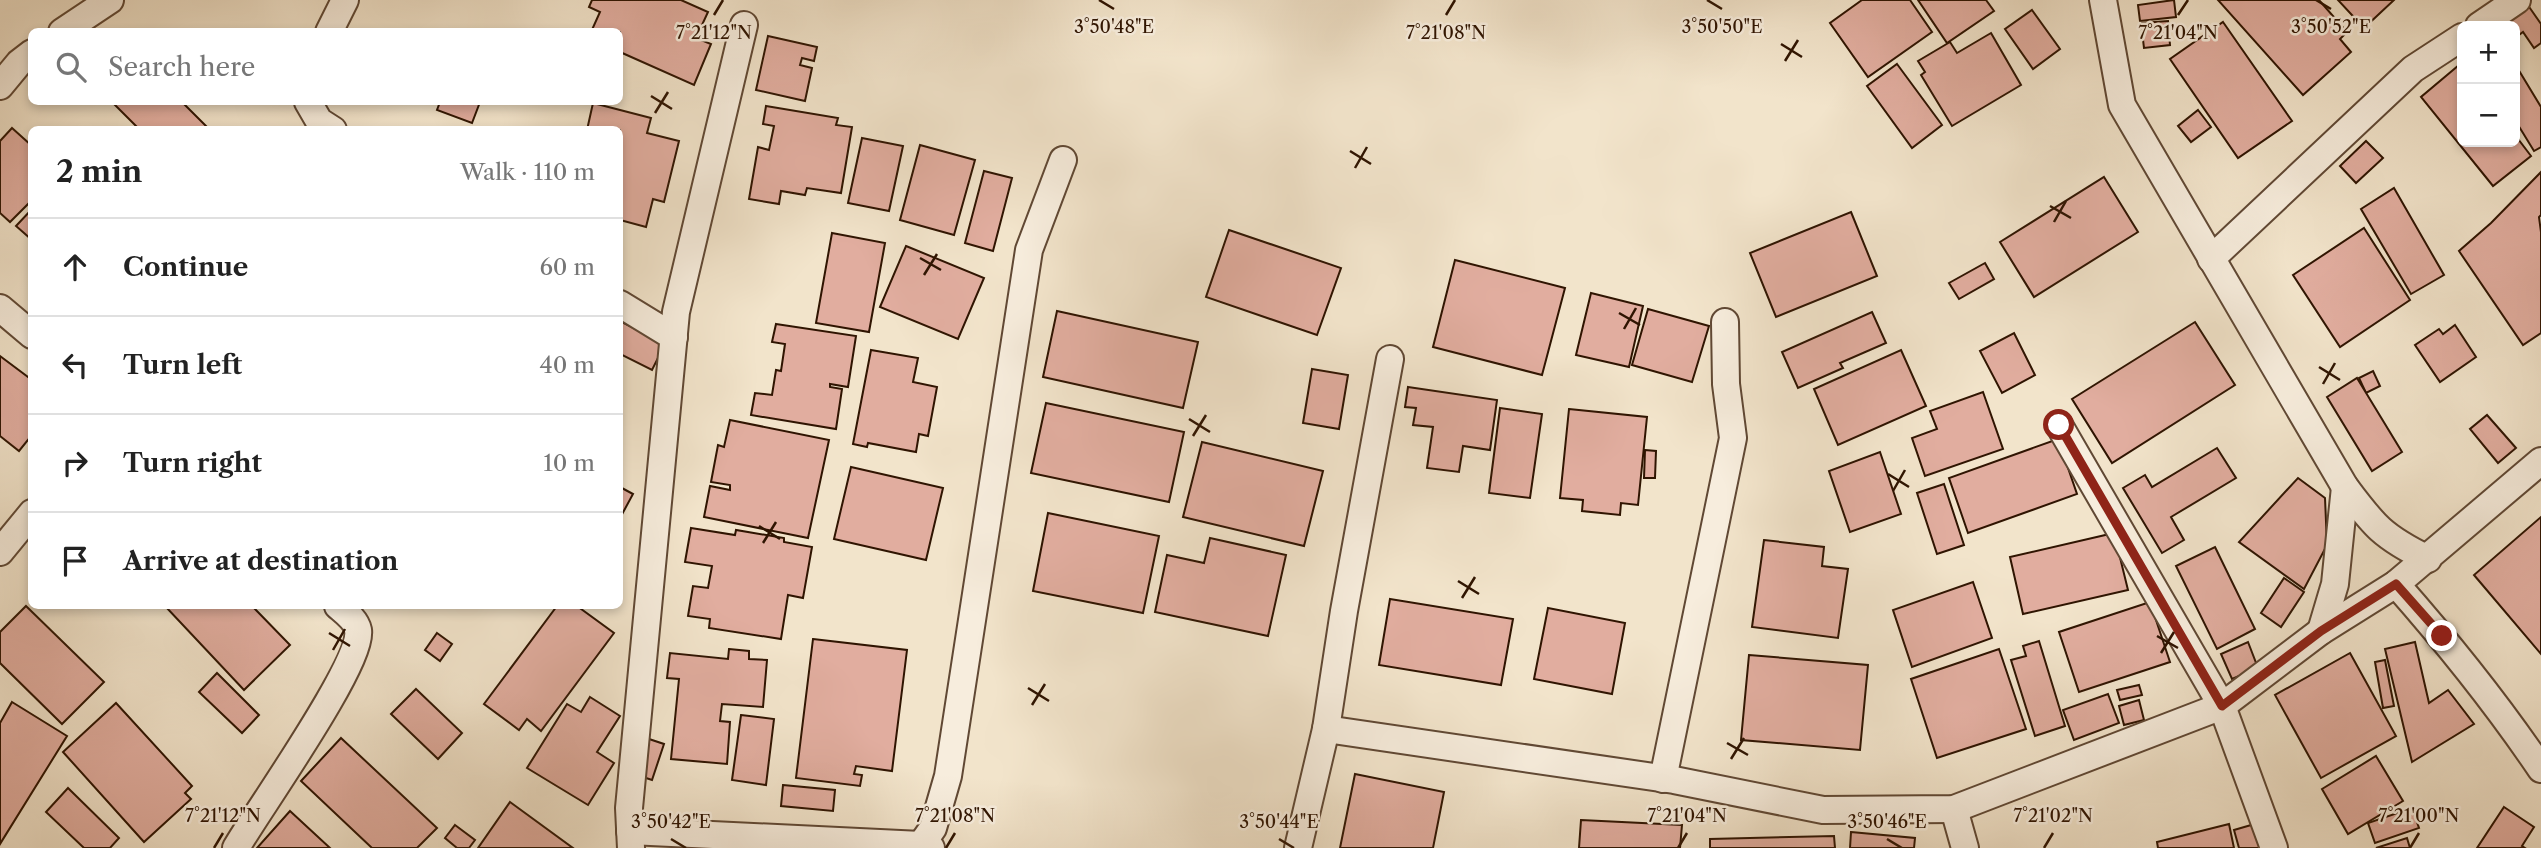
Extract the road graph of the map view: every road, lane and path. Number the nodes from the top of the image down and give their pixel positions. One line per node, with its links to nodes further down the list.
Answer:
1 (110, 0): 7 (street)
2 (345, 0): 8 (street)
3 (2103, 0): 15 (street)
4 (2517, 0): 5 (street)
5 (2486, 21)
6 (744, 25): 20 (street)
7 (68, 28)
8 (332, 28)
9 (2457, 40): 15 (street)
10 (28, 56): 11 (street)
11 (0, 86)
12 (310, 105): 13 (street)
13 (327, 126)
14 (1063, 160): 37 (street)
15 (2211, 259): 24 (street)
16 (623, 306): 20 (street)
17 (0, 308): 19 (street)
18 (1725, 322): 34 (street)
19 (28, 332)
20 (674, 337): 36 (street)
21 (1390, 359): 32 (street)
22 (2059, 425): 31 (street)
23 (2541, 461): 27 (street)
24 (2345, 487): 27 (street); 30 (street)
25 (28, 518): 26 (street)
26 (0, 552)
27 (2428, 559): 28 (street)
28 (2396, 584): 30 (street); 33 (street)
29 (341, 609): 38 (street)
30 (2321, 631): 31 (street)
31 (2222, 706): 35 (street); 41 (street)
32 (1326, 730): 34 (street); 39 (street)
33 (2541, 769)
34 (1663, 779): 35 (street)
35 (1954, 809): 40 (street)
36 (630, 839): 37 (street)
37 (926, 847)
38 (236, 848)
39 (1298, 848)
40 (1965, 848)
41 (2274, 848)

